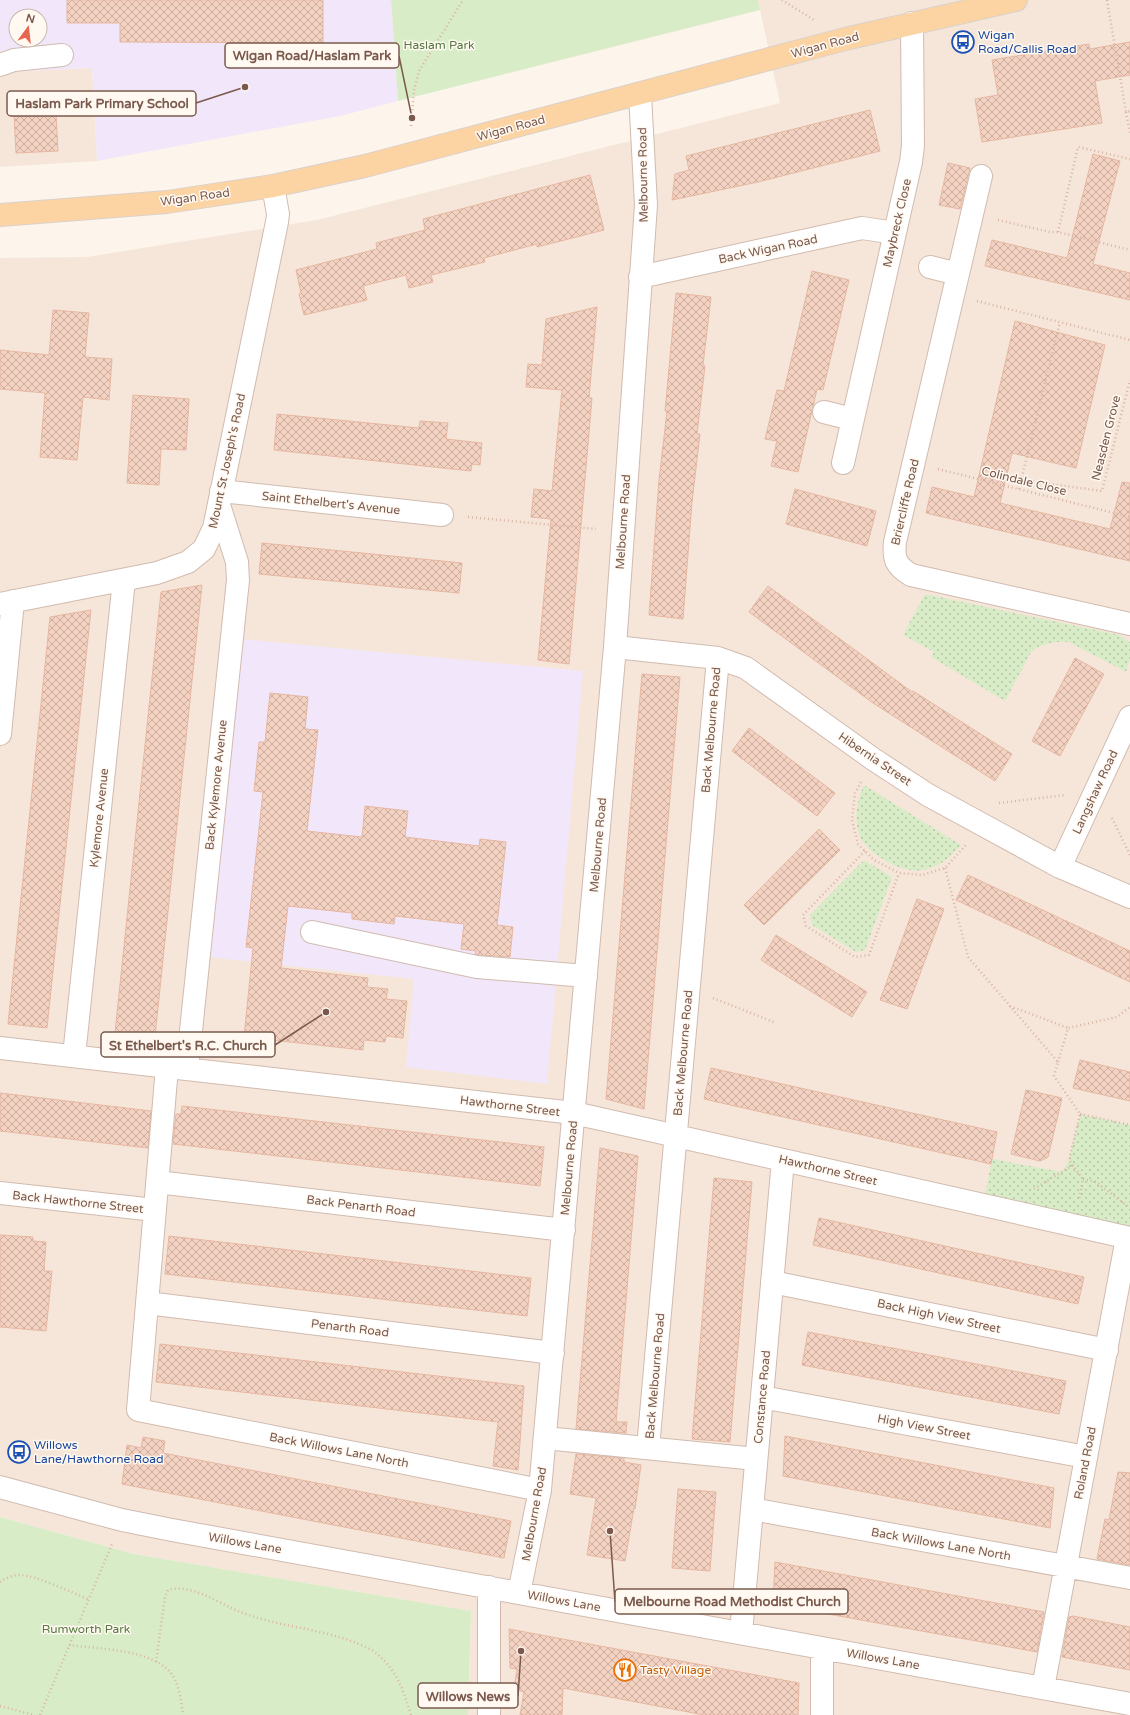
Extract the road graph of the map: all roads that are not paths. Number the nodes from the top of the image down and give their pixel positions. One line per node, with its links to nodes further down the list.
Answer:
1 (1016, 0): 2 (main road, Wigan Road)
2 (912, 23): 5 (main road, Wigan Road); 9 (street, Maybreck Close)
3 (62, 55): 4 (street)
4 (0, 65)
5 (640, 94): 7 (main road, Wigan Road); 12 (street, Melbourne Road)
6 (981, 176): 11 (street, Briercliffe Road)
7 (273, 186): 8 (main road, Wigan Road); 16 (street, Mount St Joseph's Road)
8 (0, 215)
9 (895, 233): 12 (street, Back Wigan Road); 14 (street, Maybreck Close)
10 (930, 267): 11 (street)
11 (958, 274): 20 (street, Briercliffe Road)
12 (640, 277): 21 (street, Melbourne Road)
13 (824, 412): 14 (street)
14 (852, 419): 15 (street, Maybreck Close)
15 (843, 463)
16 (220, 497): 17 (street, Saint Ethelbert's Avenue); 18 (street, Mount St Joseph's Road); 31 (street, Back Kylemore Avenue)
17 (442, 515)
18 (124, 580): 19 (street, Mount St Joseph's Road); 30 (street, Kylemore Avenue)
19 (7, 602): 24 (street)
20 (1130, 624)
21 (615, 647): 22 (street, Hibernia Street); 28 (street, Melbourne Road)
22 (718, 658): 25 (street, Hibernia Street); 33 (street, Back Melbourne Road)
23 (1130, 717): 25 (street, Langshaw Road)
24 (0, 734)
25 (1060, 867): 26 (street, Hibernia Street)
26 (1130, 898)
27 (312, 932): 28 (street)
28 (586, 976): 32 (street, Melbourne Road)
29 (0, 1048): 30 (street, Hawthorne Street)
30 (74, 1056): 31 (street, Hawthorne Street)
31 (177, 1068): 32 (street, Hawthorne Street); 35 (street, Back Kylemore Avenue)
32 (574, 1113): 33 (street, Hawthorne Street); 38 (street, Melbourne Road)
33 (675, 1136): 34 (street, Hawthorne Street); 47 (street, Back Melbourne Road)
34 (783, 1160): 39 (street, Hawthorne Street); 40 (street, Constance Road)
35 (157, 1182): 37 (street, Back Kylemore Avenue); 38 (street, Back Penarth Road)
36 (0, 1193): 37 (street, Back Hawthorne Street)
37 (155, 1210): 41 (street, Back Kylemore Avenue)
38 (564, 1230): 43 (street, Melbourne Road)
39 (1129, 1238): 42 (street, Roland Road)
40 (772, 1282): 42 (street, Back High View Street); 44 (street, Constance Road)
41 (147, 1303): 43 (street, Penarth Road); 45 (street, Back Kylemore Avenue)
42 (1107, 1350): 48 (street, Roland Road)
43 (553, 1353): 46 (street, Melbourne Road)
44 (762, 1397): 48 (street, High View Street); 49 (street, Constance Road)
45 (138, 1410): 51 (street, Back Willows Lane North)
46 (545, 1438): 47 (street); 51 (street, Melbourne Road)
47 (648, 1448): 49 (street)
48 (1086, 1457): 53 (street, Roland Road)
49 (756, 1459): 52 (street, Constance Road)
50 (0, 1487): 55 (street, Willows Lane)
51 (540, 1490): 56 (street, Melbourne Road)
52 (752, 1510): 53 (street, Back Willows Lane North); 57 (street, Constance Road)
53 (1065, 1566): 54 (street, Back Willows Lane North); 59 (street, Roland Road)
54 (1130, 1578)
55 (490, 1587): 56 (street, Willows Lane); 62 (street)
56 (519, 1593): 57 (street, Willows Lane)
57 (740, 1633): 58 (street, Willows Lane)
58 (822, 1648): 59 (street, Willows Lane); 63 (street)
59 (1043, 1688): 60 (street, Willows Lane)
60 (1130, 1704)
61 (1130, 1710): 64 (street)
62 (489, 1715)
63 (822, 1715)
64 (1129, 1715)

